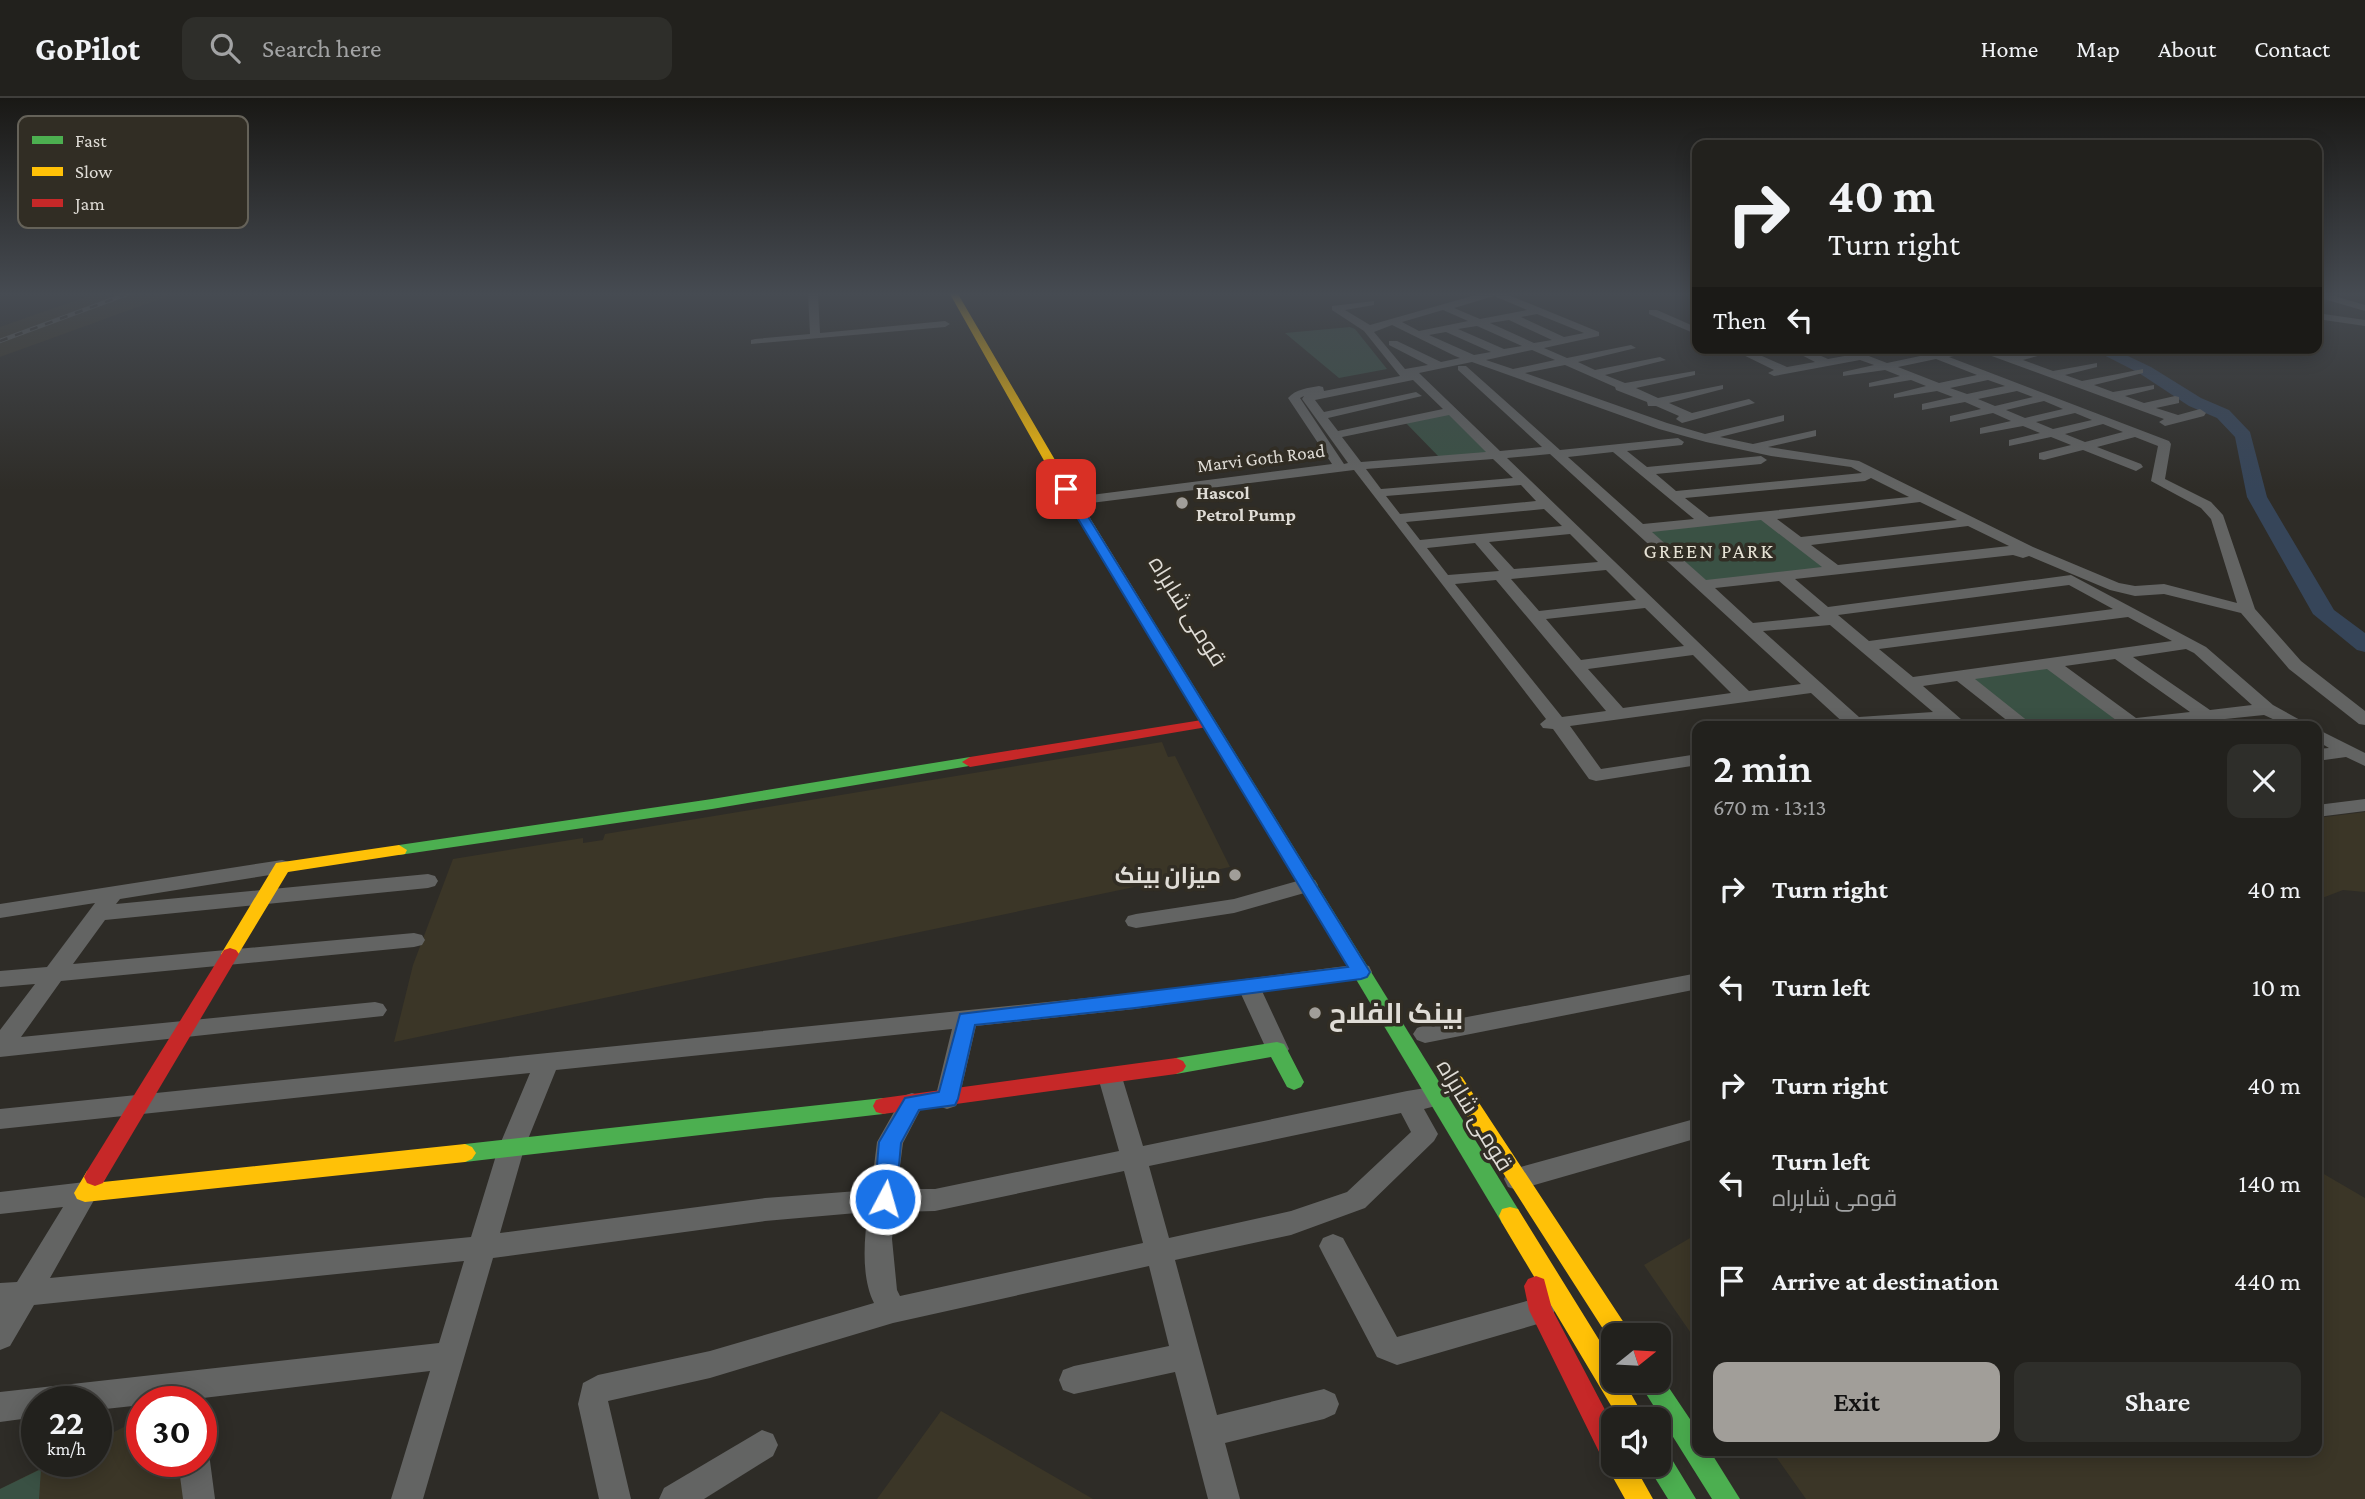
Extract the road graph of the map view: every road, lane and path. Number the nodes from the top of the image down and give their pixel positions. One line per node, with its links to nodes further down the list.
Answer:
1 (991, 359): 137 (main road, قومی شاہراہ)
2 (1392, 359): 28 (street)
3 (1426, 359): 21 (street)
4 (1474, 359): 21 (street, Marvi Goth Road)
5 (1477, 359): 27 (street)
6 (1562, 359): 18 (street)
7 (1574, 359): 18 (street)
8 (1756, 359): 25 (street)
9 (1783, 359): 25 (street)
10 (1819, 359): 19 (street)
11 (1844, 359): 19 (street)
12 (1869, 359): 22 (street)
13 (1920, 359): 22 (street)
14 (1946, 359): 23 (street)
15 (2009, 359): 23 (street)
16 (2012, 359): 32 (street)
17 (1660, 360): 30 (street)
18 (1566, 361): 27 (street); 30 (street)
19 (1827, 363): 25 (street)
20 (2093, 365): 32 (street)
21 (1440, 366): 28 (street, Marvi Goth Road)
22 (1886, 366): 31 (street); 34 (street)
23 (1966, 367): 33 (street); 34 (street)
24 (1462, 368): 77 (street)
25 (1802, 368)
26 (2139, 371): 36 (street)
27 (1514, 372): 35 (street)
28 (1402, 373): 81 (street, Marvi Goth Road)
29 (1691, 373): 42 (street)
30 (1594, 374): 35 (street); 42 (street)
31 (1846, 374)
32 (2053, 374): 36 (street); 38 (street)
33 (1990, 376): 38 (street); 40 (street)
34 (1911, 377): 37 (street); 40 (street)
35 (1547, 384): 47 (street)
36 (2082, 384): 43 (street); 46 (street)
37 (1873, 385)
38 (2014, 385): 46 (street); 48 (street)
39 (1719, 387): 50 (street)
40 (1938, 387): 45 (street); 48 (street)
41 (2150, 387): 43 (street)
42 (1622, 388): 47 (street); 50 (street)
43 (2113, 395): 53 (street); 54 (street)
44 (1416, 396): 59 (street)
45 (1898, 396)
46 (2043, 396): 53 (street); 55 (street)
47 (1583, 397): 56 (street)
48 (1966, 398): 52 (street); 55 (street)
49 (2175, 400): 54 (street)
50 (1655, 402): 56 (street); 60 (street)
51 (1749, 403): 60 (street)
52 (1926, 407)
53 (2073, 407): 63 (street); 65 (street)
54 (2143, 407): 63 (street); 64 (street)
55 (1995, 409): 62 (street); 65 (street)
56 (1619, 410): 66 (street)
57 (1450, 411): 59 (street); 71 (street); 78 (street)
58 (2200, 413): 64 (street)
59 (1321, 416): 71 (street)
60 (1692, 417): 66 (street)
61 (1780, 418): 72 (street)
62 (1954, 419)
63 (2103, 419): 68 (street); 70 (street)
64 (2177, 419): 68 (street)
65 (2025, 421): 67 (street); 70 (street)
66 (1660, 425): 72 (street)
67 (1984, 431)
68 (2136, 431): 75 (street); 112 (street)
69 (1812, 433): 79 (street)
70 (2052, 433): 74 (street); 75 (street)
71 (1335, 435): 82 (street)
72 (1703, 438): 79 (street)
73 (1678, 442): 76 (street)
74 (2013, 443)
75 (2084, 446): 80 (street); 83 (street)
76 (1616, 448): 77 (street); 84 (street)
77 (1555, 452): 78 (street); 100 (street)
78 (1498, 454): 82 (street); 86 (street)
79 (1756, 454): 84 (street); 112 (street)
80 (2044, 456)
81 (1340, 467): 82 (street); 88 (street, Marvi Goth Road)
82 (1358, 467): 89 (street)
83 (2136, 467)
84 (1644, 471): 90 (street)
85 (1865, 477): 90 (street)
86 (1526, 481): 87 (street); 92 (street)
87 (1437, 488): 89 (street); 93 (street)
88 (1088, 492): 95 (main road)
89 (1378, 493): 96 (street)
90 (1673, 495): 97 (street)
91 (1915, 500): 94 (street)
92 (1549, 504): 93 (street); 99 (street)
93 (1458, 513): 96 (street)
94 (1765, 516): 97 (street); 102 (street)
95 (1104, 519)
96 (1396, 519): 103 (street)
97 (1706, 522): 100 (street)
98 (1962, 524): 102 (street)
99 (1574, 529): 101 (street); 104 (street)
100 (1640, 529): 110 (street)
101 (1478, 538): 103 (street); 106 (street)
102 (1799, 542): 105 (street)
103 (1417, 545): 108 (street)
104 (1609, 565): 106 (street); 111 (street)
105 (1835, 570): 107 (street); 109 (street)
106 (1504, 574): 108 (street); 115 (street)
107 (1783, 577): 110 (street); 114 (street)
108 (1445, 580): 138 (street)
109 (2071, 580): 113 (street); 114 (street)
110 (1702, 585): 116 (street)
111 (1649, 603): 115 (street); 119 (street)
112 (2247, 610): 130 (street)
113 (2130, 612): 117 (street); 118 (street)
114 (1829, 616): 116 (street); 118 (street)
115 (1534, 617): 122 (street)
116 (1749, 628): 125 (street)
117 (2188, 644): 120 (street); 127 (street)
118 (1865, 646): 124 (street)
119 (1695, 650): 122 (street); 126 (street)
120 (2118, 654): 121 (street); 129 (street)
121 (2051, 664): 123 (street); 134 (street)
122 (1577, 665): 128 (street)
123 (1960, 675): 124 (street); 133 (street)
124 (1909, 683): 132 (street)
125 (1815, 687): 126 (street); 131 (street)
126 (1744, 696): 128 (street)
127 (2267, 709): 129 (street); 136 (street)
128 (1617, 713): 138 (street)
129 (2207, 716): 135 (street)
130 (2365, 720)
131 (1853, 721)
132 (1954, 721)
133 (2019, 721)
134 (2129, 721)
135 (2166, 721)
136 (2292, 721)
137 (1208, 723): 145 (main road); 147 (main road, قومی شاہراہ)
138 (1552, 724): 142 (street)
139 (2322, 737): 141 (street)
140 (2322, 755): 141 (street)
141 (2358, 755)
142 (1692, 760)
143 (2365, 804): 144 (street)
144 (2322, 810)
145 (282, 867): 148 (street); 149 (main road)
146 (428, 881): 149 (street)
147 (1308, 885): 152 (street); 155 (main road, قومی شاہراہ)
148 (113, 893): 150 (street); 151 (street)
149 (264, 896): 151 (street); 154 (main road)
150 (0, 911)
151 (99, 913): 156 (street)
152 (1136, 921)
153 (414, 940): 154 (street)
154 (227, 957): 156 (street); 162 (main road)
155 (1361, 972): 159 (street); 170 (main road, قومی شاہراہ)
156 (54, 974): 157 (street); 164 (street)
157 (0, 979)
158 (1692, 982): 163 (street)
159 (1248, 985): 161 (street); 165 (street)
160 (375, 1010): 162 (street)
161 (966, 1018): 167 (street); 171 (street)
162 (184, 1029): 164 (street); 174 (main road)
163 (1424, 1034)
164 (0, 1048)
165 (1277, 1049): 168 (main road); 169 (main road)
166 (1444, 1064): 179 (main road, قومی شاہراہ)
167 (546, 1065): 174 (street); 177 (street)
168 (1110, 1077): 171 (main road); 178 (street)
169 (1294, 1082)
170 (1438, 1096): 172 (street); 185 (main road, قومی شاہراہ)
171 (947, 1099): 173 (main road)
172 (1407, 1101): 178 (street); 186 (street)
173 (912, 1103): 177 (main road); 181 (street)
174 (138, 1105): 175 (street); 180 (main road)
175 (0, 1119)
176 (1692, 1130): 179 (street)
177 (511, 1149): 180 (main road); 184 (street)
178 (1134, 1158): 181 (street); 186 (street)
179 (1517, 1179): 191 (main road, قومی شاہراہ)
180 (85, 1193): 182 (street); 187 (street)
181 (885, 1199): 184 (street); 189 (street)
182 (0, 1203)
183 (1333, 1246): 190 (street)
184 (482, 1247): 187 (street); 193 (street)
185 (1528, 1247): 190 (main road); 201 (main road, قومی شاہراہ)
186 (1158, 1252): 189 (street); 194 (street)
187 (28, 1293): 188 (street); 192 (street)
188 (0, 1296)
189 (893, 1310): 212 (street)
190 (1541, 1310): 202 (main road)
191 (1612, 1323)
192 (0, 1337)
193 (450, 1355): 196 (street); 211 (street)
194 (1185, 1356): 195 (street); 203 (street)
195 (1074, 1380)
196 (217, 1389)
197 (1658, 1393): 205 (main road)
198 (21, 1404): 200 (street)
199 (1324, 1404): 203 (street)
200 (0, 1407)
201 (1626, 1407)
202 (1601, 1429)
203 (1205, 1433): 214 (street)
204 (762, 1445): 213 (street)
205 (1692, 1445)
206 (1699, 1456): 217 (main road)
207 (196, 1477): 210 (street)
208 (1626, 1477): 215 (main road)
209 (1669, 1477): 216 (main road)
210 (199, 1499)
211 (407, 1499)
212 (615, 1499)
213 (675, 1499)
214 (1224, 1499)
215 (1640, 1499)
216 (1683, 1499)
217 (1727, 1499)

